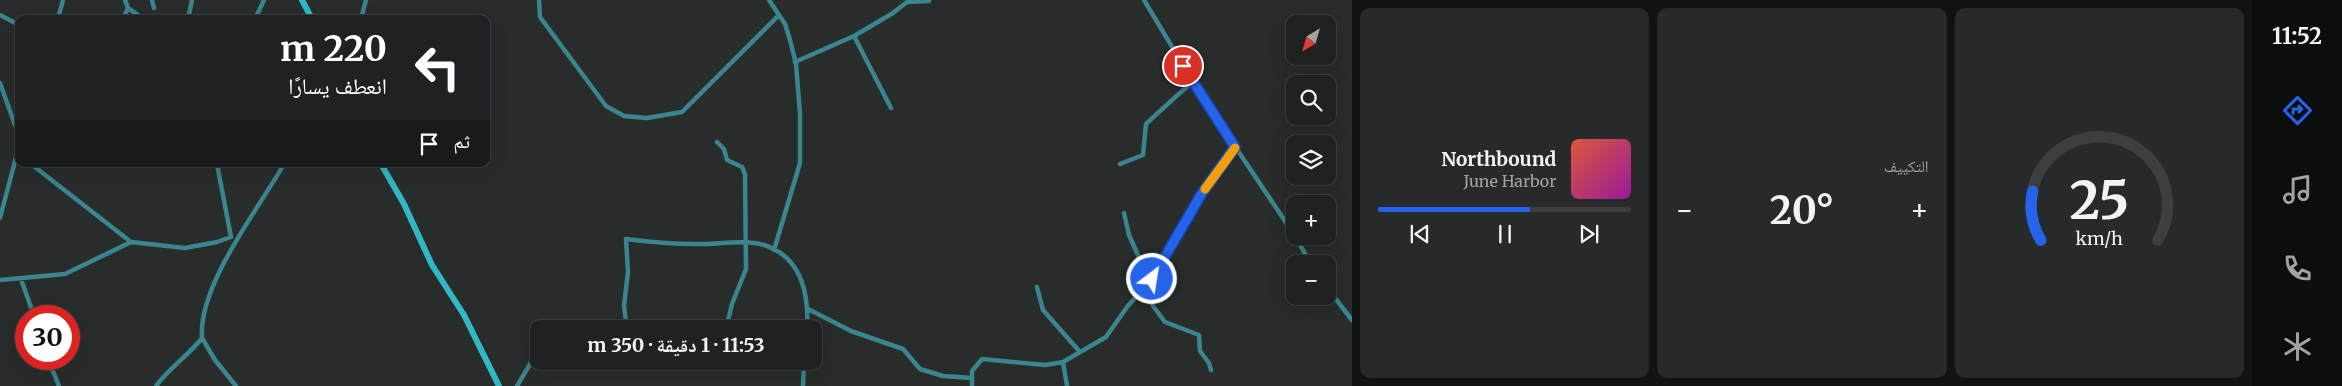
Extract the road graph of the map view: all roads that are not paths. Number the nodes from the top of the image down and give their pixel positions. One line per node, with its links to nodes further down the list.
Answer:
1 (63, 0): 15 (street)
2 (126, 0): 12 (street)
3 (152, 0): 13 (street)
4 (192, 0): 18 (street)
5 (264, 0): 19 (street)
6 (302, 0): 20 (street)
7 (366, 0): 21 (street)
8 (539, 0): 22 (street)
9 (769, 0): 22 (street)
10 (1144, 0): 27 (street)
11 (929, 1): 24 (street)
12 (128, 8): 16 (street); 17 (street)
13 (154, 8)
14 (0, 15): 23 (street)
15 (59, 15)
16 (125, 15)
17 (138, 15)
18 (189, 15)
19 (257, 15)
20 (310, 15)
21 (362, 15)
22 (779, 15): 25 (street)
23 (15, 23)
24 (854, 36): 25 (street); 28 (street)
25 (795, 62): 45 (street)
26 (0, 83): 29 (street)
27 (1193, 83): 31 (street); 32 (street)
28 (891, 108)
29 (15, 125)
30 (717, 142): 44 (street)
31 (1235, 147): 40 (street); 48 (street)
32 (1120, 164)
33 (15, 165): 39 (street)
34 (35, 167): 43 (street)
35 (218, 167): 42 (street)
36 (282, 167): 41 (street)
37 (383, 167): 68 (street)
38 (1124, 213): 48 (street)
39 (0, 218)
40 (1286, 223)
41 (239, 235): 42 (street); 57 (street)
42 (231, 237): 43 (street)
43 (131, 242): 46 (street)
44 (747, 244): 45 (street); 53 (street); 54 (street)
45 (774, 250): 52 (street)
46 (21, 279): 47 (street); 51 (street)
47 (0, 280)
48 (1148, 284): 58 (street); 63 (street)
49 (1037, 287): 58 (street)
50 (1336, 299): 56 (street)
51 (30, 305)
52 (808, 309): 55 (street); 64 (street)
53 (625, 320)
54 (728, 320)
55 (807, 320)
56 (1352, 320)
57 (202, 338): 66 (street); 67 (street)
58 (1080, 352): 59 (street)
59 (1062, 362): 64 (street); 72 (street)
60 (530, 364): 69 (street)
61 (52, 370): 65 (street)
62 (804, 370): 70 (street)
63 (1211, 370)
64 (972, 378): 71 (street)
65 (59, 386)
66 (156, 386)
67 (236, 386)
68 (499, 386)
69 (517, 386)
70 (803, 386)
71 (972, 386)
72 (1067, 386)

